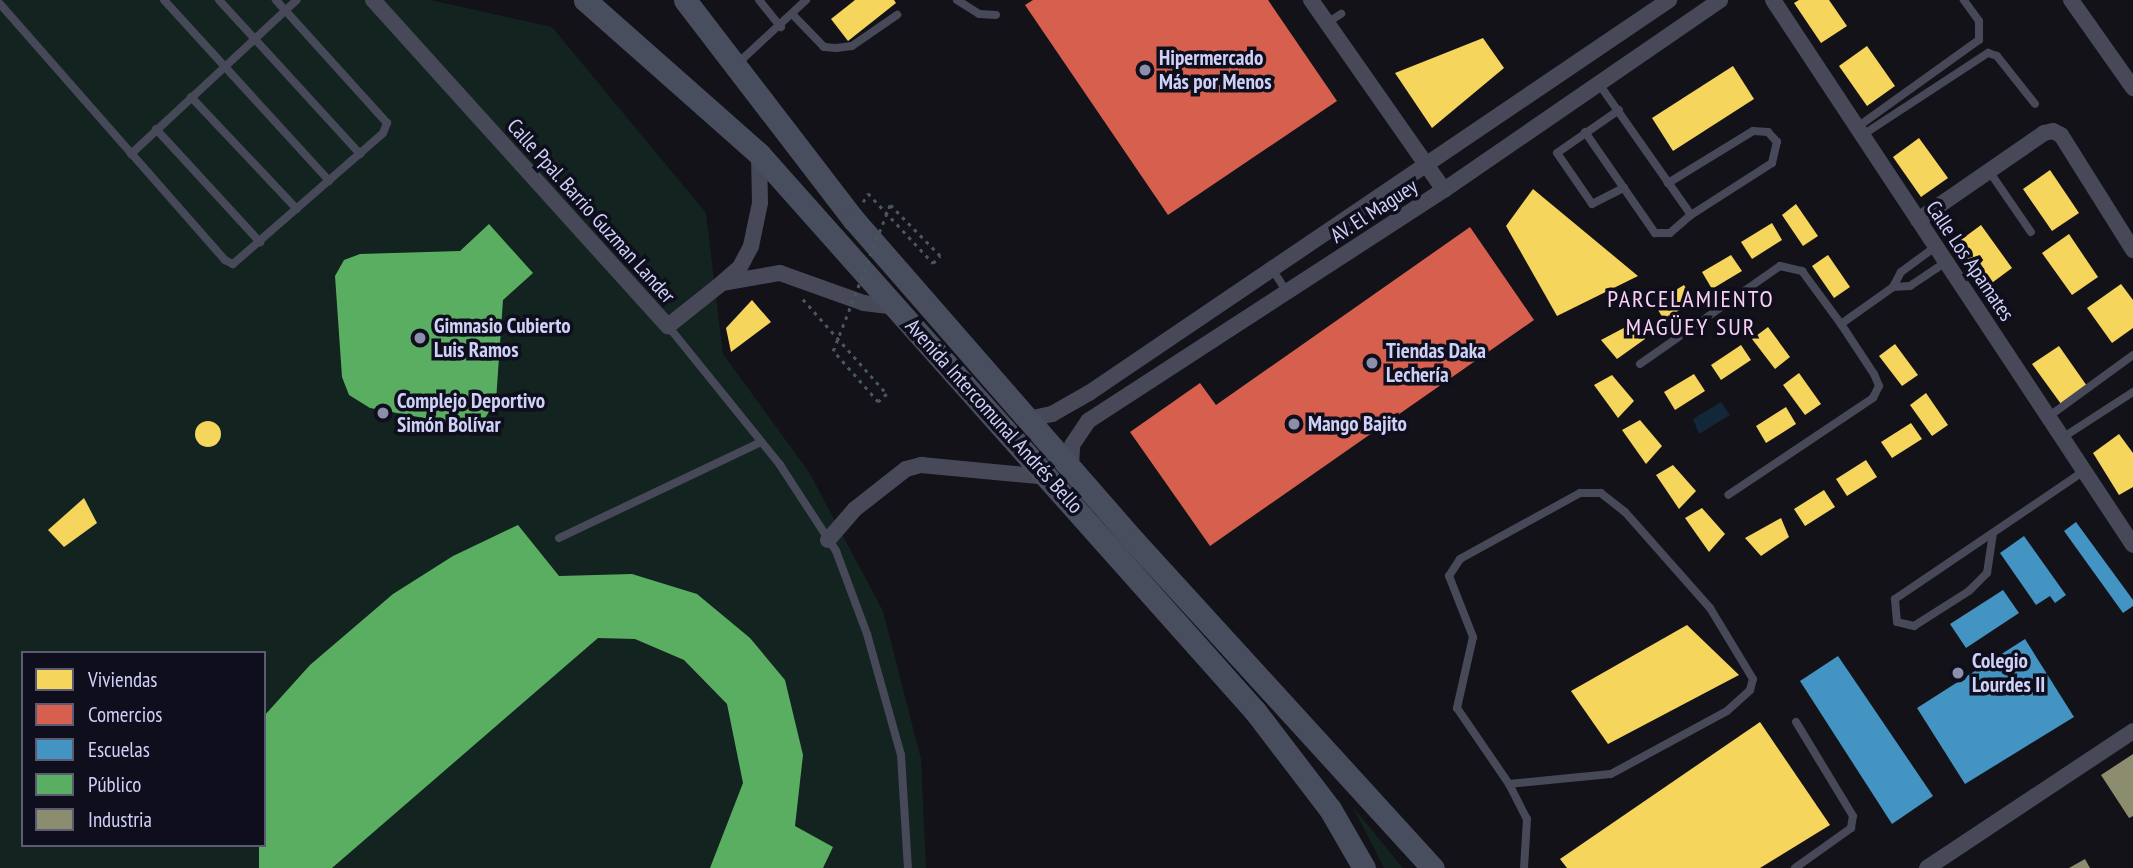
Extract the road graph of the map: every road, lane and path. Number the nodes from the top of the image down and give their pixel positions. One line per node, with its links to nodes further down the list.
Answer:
1 (164, 0): 24 (lane)
2 (219, 0): 23 (lane)
3 (276, 0): 18 (lane)
4 (297, 0): 18 (lane)
5 (373, 0): 59 (street, Calle Ppal. Barrio Guzman Lander)
6 (584, 0): 36 (main road, Avenida Intercomunal Andrés Bello)
7 (685, 0): 25 (main road, Avenida Intercomunal Andrés Bello)
8 (759, 0): 22 (lane)
9 (806, 0): 21 (lane)
10 (957, 0): 20 (lane)
11 (1311, 0): 37 (street)
12 (1669, 0): 37 (street, AV. El Maguey)
13 (1720, 0): 26 (street, AV. El Maguey)
14 (1773, 0): 33 (street, Calle Los Apamates)
15 (1964, 0): 33 (lane)
16 (2071, 0): 27 (street)
17 (0, 4): 34 (lane)
18 (286, 10): 23 (lane); 35 (lane)
19 (897, 15): 21 (lane)
20 (996, 15)
21 (794, 16): 22 (lane)
22 (781, 27): 25 (lane)
23 (256, 38): 24 (lane); 35 (lane)
24 (226, 65): 28 (lane); 39 (lane)
25 (735, 66): 45 (main road, Avenida Intercomunal Andrés Bello)
26 (1599, 84): 30 (lane); 42 (street, AV. El Maguey)
27 (2133, 88)
28 (191, 97): 31 (lane); 43 (lane)
29 (2035, 104): 33 (lane)
30 (1619, 110): 32 (lane); 40 (lane)
31 (156, 129): 34 (lane); 48 (lane)
32 (1585, 132): 41 (lane); 41 (lane)
33 (1859, 132): 46 (street, Calle Los Apamates)
34 (131, 154): 48 (lane)
35 (360, 154): 39 (lane)
36 (760, 154): 54 (street); 57 (main road, Avenida Intercomunal Andrés Bello)
37 (1427, 164): 42 (street); 52 (street, AV. El Maguey)
38 (1989, 171): 46 (street); 47 (lane); 50 (street)
39 (329, 181): 43 (lane)
40 (1668, 183): 44 (lane); 44 (lane)
41 (1623, 188): 44 (lane)
42 (1444, 190): 56 (street, AV. El Maguey)
43 (297, 209): 48 (lane)
44 (1690, 215)
45 (854, 220): 53 (path, bridge); 64 (main road, Avenida Intercomunal Andrés Bello)
46 (1918, 220): 49 (street, Calle Los Apamates)
47 (2031, 232)
48 (260, 242)
49 (1935, 247): 51 (street, Calle Los Apamates); 55 (lane)
50 (2133, 250)
51 (1946, 262): 55 (lane); 63 (street, Calle Los Apamates)
52 (1272, 269): 56 (lane); 64 (street, AV. El Maguey)
53 (780, 273): 54 (street, Calle Ppal. Barrio Guzman Lander); 57 (street, Calle Ppal. Barrio Guzman Lander)
54 (722, 283): 59 (street, Calle Ppal. Barrio Guzman Lander)
55 (1892, 287): 58 (lane)
56 (1287, 292): 67 (street, AV. El Maguey)
57 (897, 307): 69 (main road, Avenida Intercomunal Andrés Bello)
58 (1841, 324): 61 (lane); 70 (lane)
59 (667, 326): 66 (lane)
60 (2133, 355): 63 (lane)
61 (1640, 364)
62 (2133, 392): 65 (lane)
63 (2048, 417): 65 (street, Calle Los Apamates)
64 (1028, 419): 67 (main road, Avenida Intercomunal Andrés Bello)
65 (2062, 438): 68 (street, Calle Los Apamates)
66 (761, 442): 72 (lane); 73 (lane)
67 (1071, 467): 80 (main road, Avenida Intercomunal Andrés Bello)
68 (2084, 471): 71 (lane); 74 (street, Calle Los Apamates)
69 (1050, 478): 73 (street); 79 (main road, Avenida Intercomunal Andrés Bello)
70 (1728, 495)
71 (1993, 533): 71 (lane)
72 (559, 538)
73 (828, 540): 78 (lane)
74 (2133, 545)
75 (1796, 722): 82 (lane)
76 (2133, 731): 83 (street)
77 (1509, 784): 77 (lane); 81 (lane)
78 (908, 868)
79 (1364, 868)
80 (1433, 868)
81 (1524, 868)
82 (1795, 868)
83 (1927, 868)

